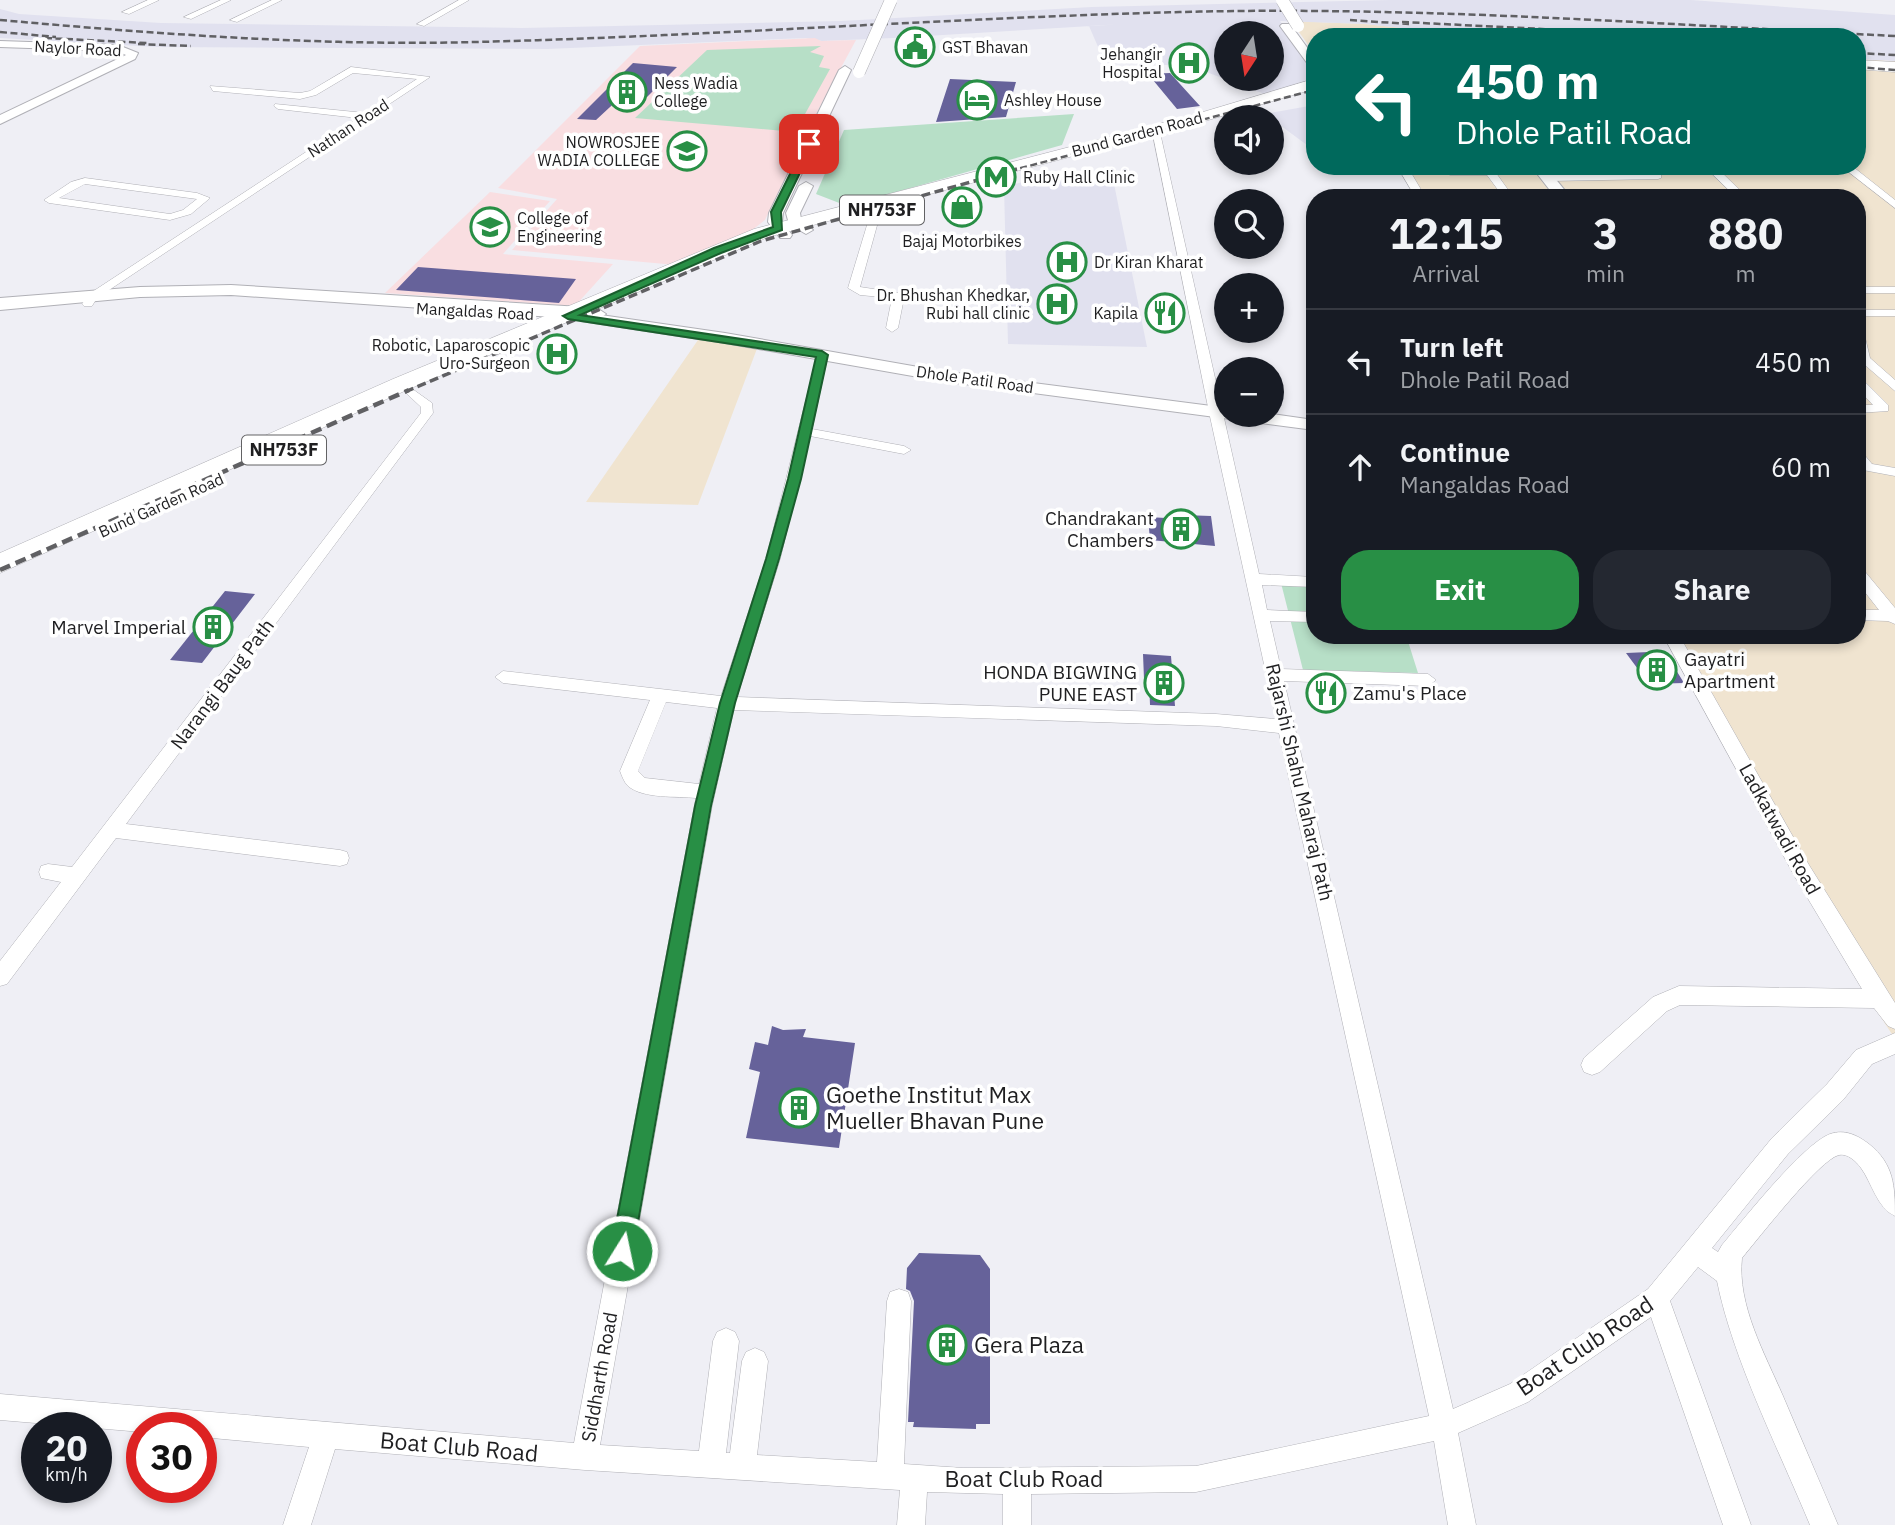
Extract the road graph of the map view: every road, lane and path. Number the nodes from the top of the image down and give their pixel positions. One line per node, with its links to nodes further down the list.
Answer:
1 (155, 0): 11 (street)
2 (227, 0): 10 (street)
3 (278, 0): 13 (street)
4 (465, 0): 14 (street)
5 (879, 0): 21 (main road)
6 (891, 0): 21 (main road, bridge)
7 (1271, 0): 15 (main road)
8 (1282, 0): 15 (main road, bridge)
9 (204, 2): 10 (street)
10 (218, 4): 12 (street)
11 (123, 8)
12 (188, 17)
13 (234, 20)
14 (421, 24)
15 (1292, 26): 16 (main road); 18 (main road)
16 (1306, 40)
17 (0, 44): 28 (main road, Naylor Road)
18 (1306, 51)
19 (1866, 63): 20 (highway)
20 (1895, 65)
21 (852, 71): 31 (main road); 46 (main road)
22 (1306, 86): 42 (highway, Bund Garden Road / NH753F)
23 (1306, 94): 26 (highway, Bund Garden Road / NH753F)
24 (237, 101): 27 (street, Nathan Road)
25 (262, 104): 27 (street)
26 (1271, 105)
27 (365, 116): 45 (street, Nathan Road)
28 (0, 120)
29 (1214, 122): 30 (highway, Bund Garden Road / NH753F)
30 (1156, 137): 42 (highway, Bund Garden Road / NH753F); 59 (street, Rajarshi Shahu Maharaj Path)
31 (825, 145)
32 (1546, 175): 37 (main road)
33 (1719, 175): 39 (street)
34 (1857, 175): 41 (street)
35 (810, 176): 40 (main road)
36 (1658, 176): 37 (street)
37 (1548, 178): 38 (main road)
38 (1556, 189)
39 (1733, 189)
40 (801, 196): 43 (highway); 46 (main road)
41 (1895, 205)
42 (873, 208): 43 (highway, Bund Garden Road / NH753F); 46 (highway, Bund Garden Road / NH753F); 55 (street)
43 (846, 211): 46 (highway, Bund Garden Road / NH753F)
44 (187, 212): 44 (street); 45 (street)
45 (213, 216): 49 (street, Nathan Road)
46 (792, 229): 54 (highway, Bund Garden Road / NH753F)
47 (1866, 290): 48 (street)
48 (1895, 290)
49 (90, 300): 50 (main road, Mangaldas Road); 51 (main road, Mangaldas Road); 54 (main road, Mangaldas Road)
50 (0, 304)
51 (0, 312)
52 (1866, 313): 53 (street)
53 (1895, 313)
54 (583, 315): 56 (main road, Mangaldas Road); 62 (highway, Bund Garden Road / NH753F); 72 (highway, Bund Garden Road / NH753F)
55 (892, 328)
56 (725, 338): 57 (main road, Dhole Patil Road)
57 (822, 355): 64 (main road, Dhole Patil Road); 68 (street, Siddharth Road)
58 (1866, 363): 60 (street)
59 (1214, 383)
60 (1895, 386)
61 (1866, 390): 63 (street)
62 (411, 392): 72 (highway, Bund Garden Road / NH753F); 88 (street, Narangi Baug Path)
63 (1866, 409)
64 (1214, 412)
65 (1284, 421): 66 (main road)
66 (1306, 424)
67 (1224, 427): 73 (street, Rajarshi Shahu Maharaj Path)
68 (804, 431): 69 (street); 85 (street, Siddharth Road)
69 (904, 450)
70 (1866, 465): 71 (street)
71 (1895, 472)
72 (2, 563)
73 (1254, 579): 74 (street); 76 (street, Rajarshi Shahu Maharaj Path)
74 (1306, 582)
75 (1866, 583): 79 (street)
76 (1262, 615): 78 (street); 81 (street, Rajarshi Shahu Maharaj Path)
77 (1866, 615): 79 (street)
78 (1306, 617)
79 (1894, 617)
80 (1676, 644): 93 (street, Ladkatwadi Road)
81 (1276, 675): 83 (street); 86 (street, Rajarshi Shahu Maharaj Path)
82 (503, 677): 84 (street)
83 (1428, 680)
84 (661, 695): 85 (street); 87 (street)
85 (727, 703): 86 (street); 87 (street, Siddharth Road)
86 (1288, 727): 105 (street, Rajarshi Shahu Maharaj Path)
87 (706, 792): 107 (street, Siddharth Road)
88 (112, 830): 89 (street); 91 (street, Narangi Baug Path)
89 (340, 858)
90 (48, 872): 91 (street)
91 (77, 876): 92 (street, Narangi Baug Path)
92 (0, 977)
93 (1879, 999): 94 (street, Ladkatwadi Road); 96 (street)
94 (1895, 1019)
95 (1895, 1042): 98 (street, Boat Club Road)
96 (1592, 1065)
97 (1895, 1204): 99 (street)
98 (1696, 1251): 99 (street); 100 (street, Boat Club Road)
99 (1728, 1274): 117 (street)
100 (1657, 1298): 105 (street, Boat Club Road); 116 (street)
101 (899, 1301): 110 (street)
102 (726, 1341): 108 (street)
103 (755, 1361): 109 (street)
104 (0, 1408): 106 (street, Boat Club Road)
105 (1444, 1426): 111 (street, Boat Club Road); 115 (street, Rajarshi Shahu Maharaj Path)
106 (326, 1436): 107 (street, Boat Club Road); 112 (street)
107 (584, 1457): 108 (street, Boat Club Road)
108 (711, 1465): 109 (street, Boat Club Road)
109 (742, 1467): 110 (street, Boat Club Road)
110 (902, 1477): 111 (street, Boat Club Road); 113 (street)
111 (1017, 1480): 114 (street)
112 (296, 1525)
113 (911, 1525)
114 (1017, 1525)
115 (1462, 1525)
116 (1737, 1525)
117 (1824, 1525)

